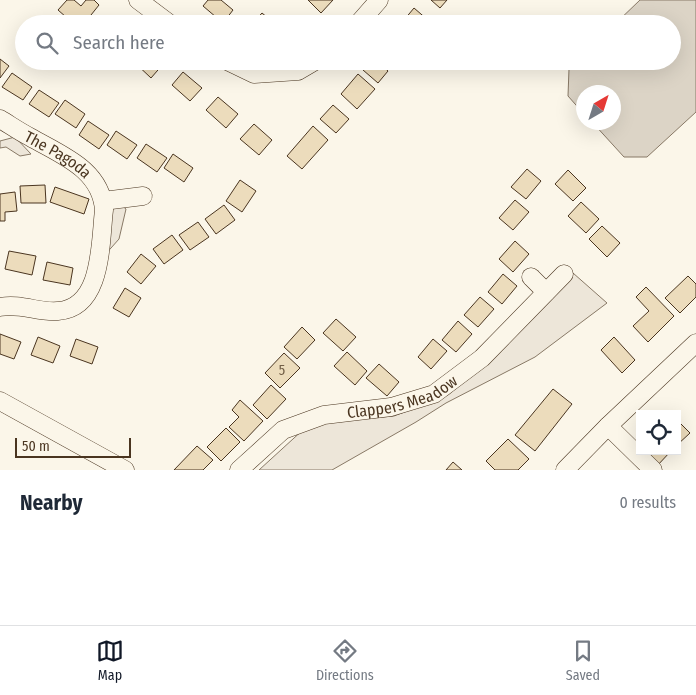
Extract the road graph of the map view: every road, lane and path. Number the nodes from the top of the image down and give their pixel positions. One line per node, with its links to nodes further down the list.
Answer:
1 (138, 0): 3 (street)
2 (379, 0): 4 (street)
3 (158, 15)
4 (366, 15)
5 (246, 70): 6 (street)
6 (300, 70)
7 (0, 118): 9 (street, The Pagoda)
8 (143, 196): 9 (street)
9 (103, 201): 13 (street, The Pagoda)
10 (564, 274): 12 (street, Clappers Meadow)
11 (531, 277): 12 (street)
12 (546, 292): 18 (street, Clappers Meadow)
13 (0, 307)
14 (696, 343): 16 (street)
15 (2, 406): 17 (street)
16 (608, 426): 19 (street); 20 (street)
17 (119, 469)
18 (239, 470)
19 (566, 470)
20 (653, 470)

